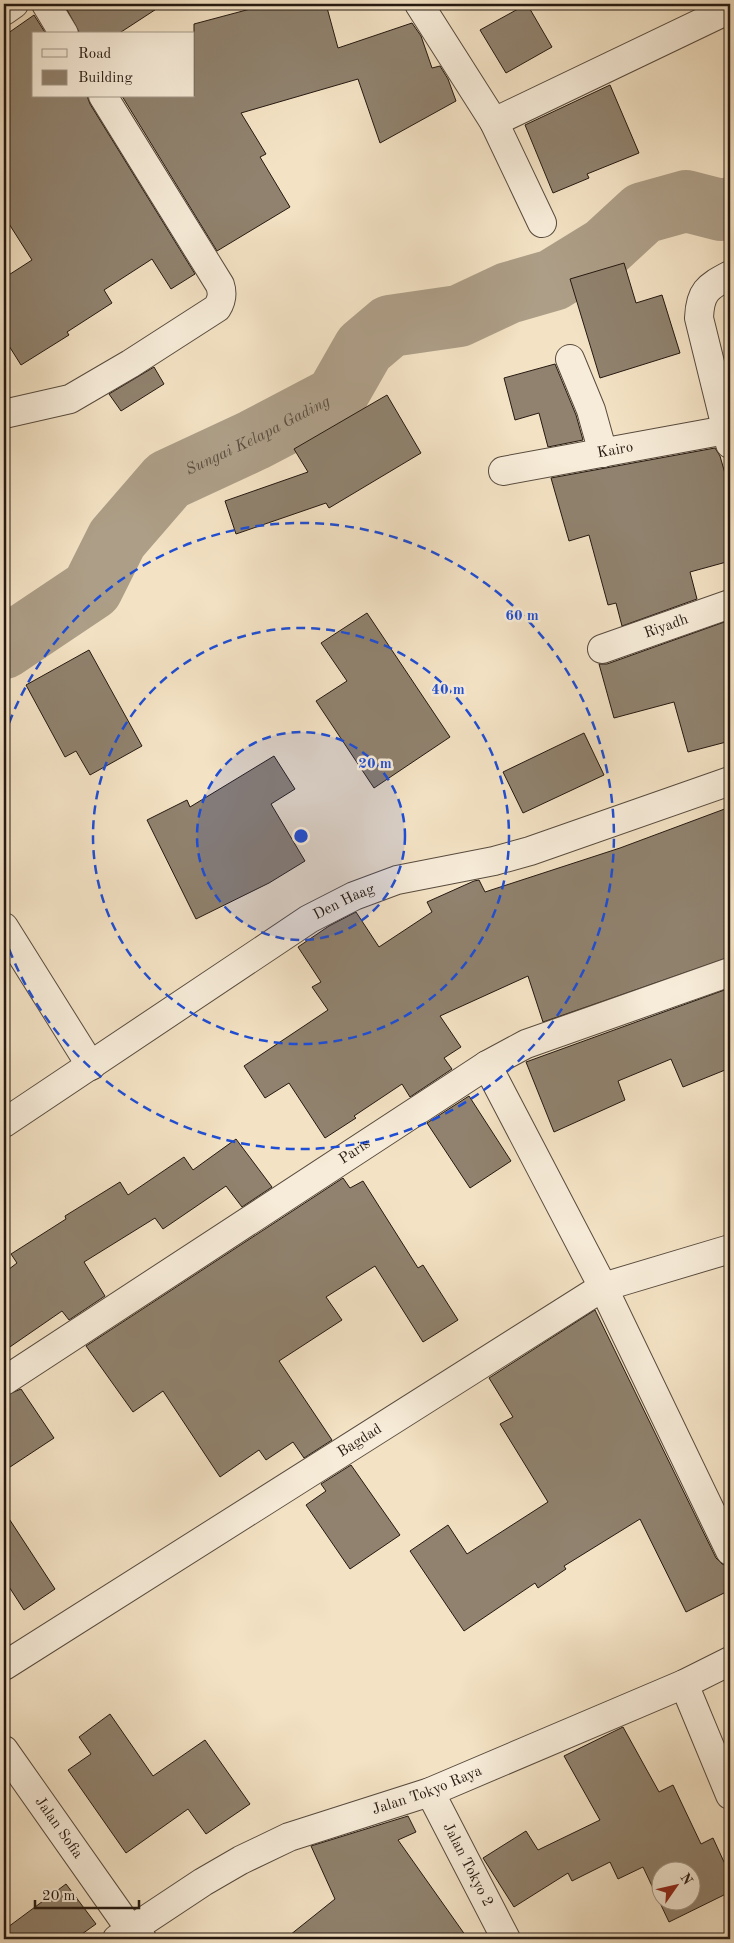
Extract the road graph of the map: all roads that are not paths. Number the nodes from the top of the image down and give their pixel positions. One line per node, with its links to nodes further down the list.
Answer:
1 (14, 4): 5 (street)
2 (46, 4): 6 (street)
3 (419, 4): 8 (street)
4 (730, 9): 8 (street)
5 (4, 11)
6 (63, 32)
7 (104, 98): 12 (street)
8 (494, 122): 9 (street)
9 (542, 223)
10 (730, 275): 13 (street)
11 (570, 359): 14 (street)
12 (4, 414)
13 (728, 437): 14 (street, Kairo)
14 (602, 453): 15 (street, Kairo)
15 (503, 471)
16 (730, 604): 17 (street, Riyadh)
17 (602, 649)
18 (730, 781): 21 (street, Den Haag)
19 (4, 927): 21 (street)
20 (730, 972): 22 (street, Paris)
21 (91, 1066): 23 (street, Den Haag)
22 (487, 1066): 25 (street); 26 (street, Paris)
23 (4, 1123)
24 (730, 1249): 25 (street, Bagdad)
25 (604, 1287): 27 (street); 29 (street, Bagdad)
26 (4, 1380)
27 (730, 1550)
28 (730, 1661): 30 (street, Jalan Tokyo Raya)
29 (4, 1666)
30 (684, 1684): 32 (street, Jalan Tokyo Raya); 33 (street)
31 (4, 1750): 34 (street, Jalan Sofia)
32 (430, 1792): 34 (street, Jalan Tokyo Raya); 35 (street, Jalan Tokyo 2)
33 (730, 1794)
34 (130, 1936)
35 (506, 1939)

